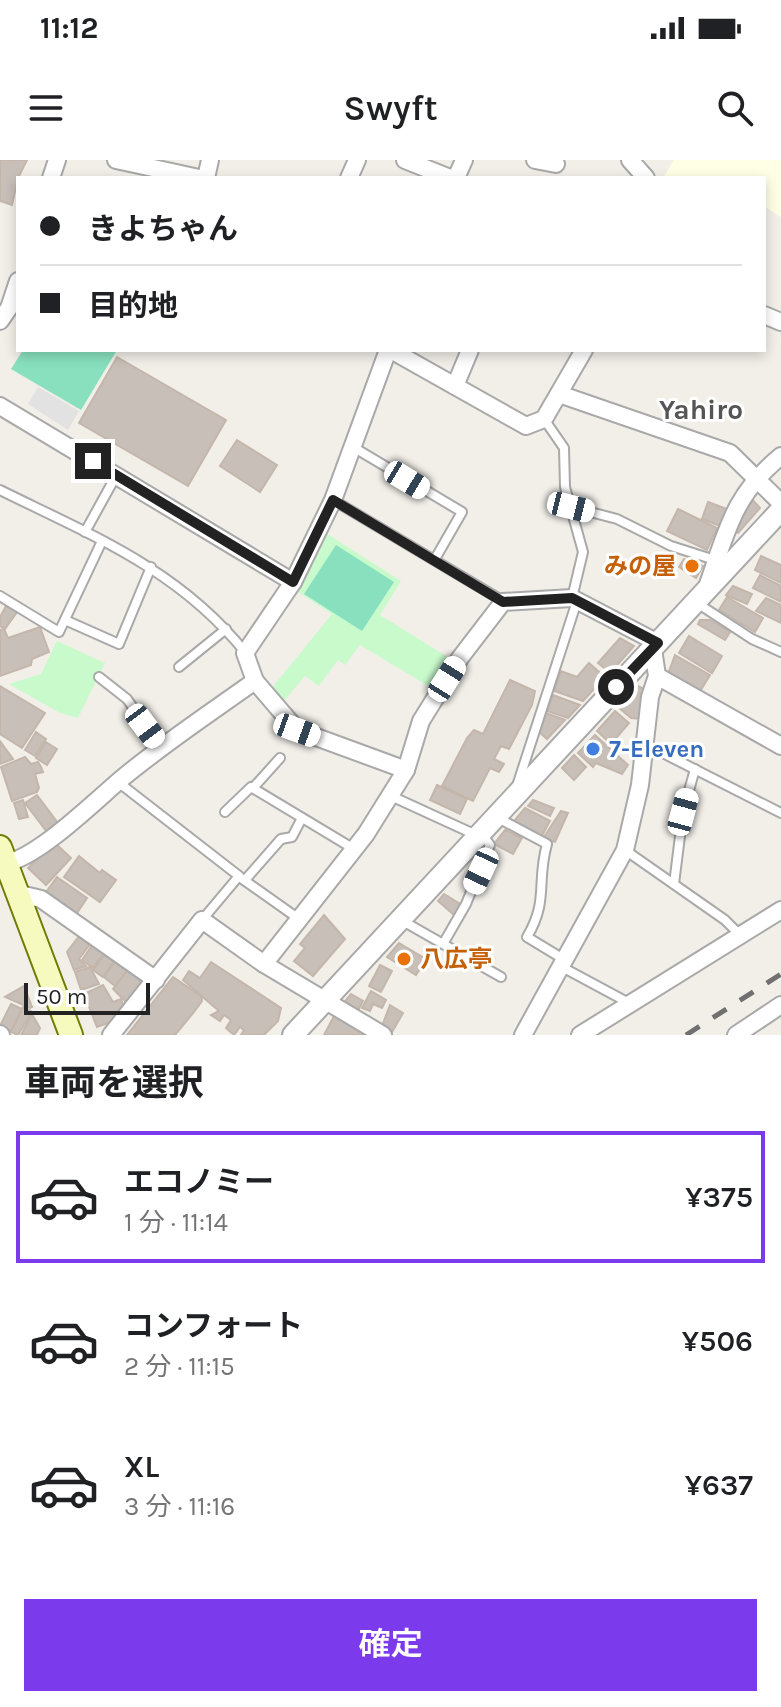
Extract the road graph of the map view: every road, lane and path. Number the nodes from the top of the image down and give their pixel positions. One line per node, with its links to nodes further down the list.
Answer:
1 (116, 160): 6 (street)
2 (405, 160): 7 (street)
3 (535, 160): 5 (street)
4 (631, 160): 8 (street)
5 (556, 164)
6 (162, 174)
7 (445, 176)
8 (644, 176)
9 (16, 285): 10 (street)
10 (3, 311)
11 (389, 352): 19 (street)
12 (394, 352): 15 (street)
13 (469, 352): 15 (street)
14 (583, 352): 16 (street)
15 (455, 386): 18 (street)
16 (559, 394): 18 (street); 22 (street)
17 (0, 406): 21 (street)
18 (544, 419): 26 (lane)
19 (353, 447): 24 (street); 30 (lane)
20 (781, 456): 22 (street)
21 (117, 474): 28 (lane); 33 (street)
22 (755, 477): 25 (street); 31 (street)
23 (0, 490): 28 (lane)
24 (333, 500): 30 (lane); 33 (street)
25 (781, 503)
26 (571, 507): 31 (lane); 36 (lane)
27 (777, 521): 31 (street)
28 (85, 532): 29 (lane)
29 (102, 541): 32 (lane); 38 (lane)
30 (435, 559): 37 (lane)
31 (723, 563): 35 (street)
32 (151, 567): 38 (lane); 39 (lane)
33 (293, 582): 42 (street)
34 (0, 596): 38 (lane)
35 (701, 597): 40 (street); 41 (lane)
36 (574, 600): 37 (street); 40 (street); 55 (lane)
37 (503, 602): 52 (street)
38 (65, 620)
39 (226, 629): 42 (lane); 43 (lane)
40 (656, 646): 44 (street); 55 (street)
41 (781, 652)
42 (245, 653): 46 (street)
43 (179, 667)
44 (657, 676): 47 (street); 48 (street)
45 (99, 677): 49 (lane)
46 (255, 681): 49 (street); 52 (street)
47 (644, 744): 51 (lane); 62 (street)
48 (781, 746)
49 (161, 748): 53 (street)
50 (280, 758): 54 (lane)
51 (695, 769): 57 (lane); 65 (lane)
52 (406, 770): 56 (street)
53 (118, 782): 63 (street); 64 (lane)
54 (253, 788): 58 (lane); 59 (lane)
55 (515, 793): 60 (street)
56 (391, 796): 60 (lane); 61 (street)
57 (780, 810)
58 (225, 812)
59 (302, 818): 61 (lane); 64 (lane)
60 (483, 827): 69 (street); 72 (lane); 74 (lane)
61 (354, 849): 68 (street)
62 (625, 850): 65 (lane); 74 (street)
63 (3, 855): 66 (main road)
64 (242, 878): 68 (lane); 70 (lane)
65 (674, 884): 71 (lane)
66 (9, 895): 76 (street); 80 (main road)
67 (781, 910): 71 (street)
68 (299, 919): 73 (street)
69 (400, 919): 72 (lane); 77 (street)
70 (202, 920): 73 (street); 76 (street)
71 (740, 935): 78 (street)
72 (443, 944): 75 (lane)
73 (264, 964): 77 (street)
74 (564, 964): 78 (lane); 84 (street)
75 (501, 977)
76 (156, 980): 81 (street)
77 (324, 1001): 82 (street); 83 (street)
78 (630, 1004): 85 (street)
79 (781, 1005): 86 (street)
80 (71, 1035)
81 (111, 1035)
82 (293, 1035)
83 (383, 1035)
84 (523, 1035)
85 (580, 1035)
86 (736, 1035)

